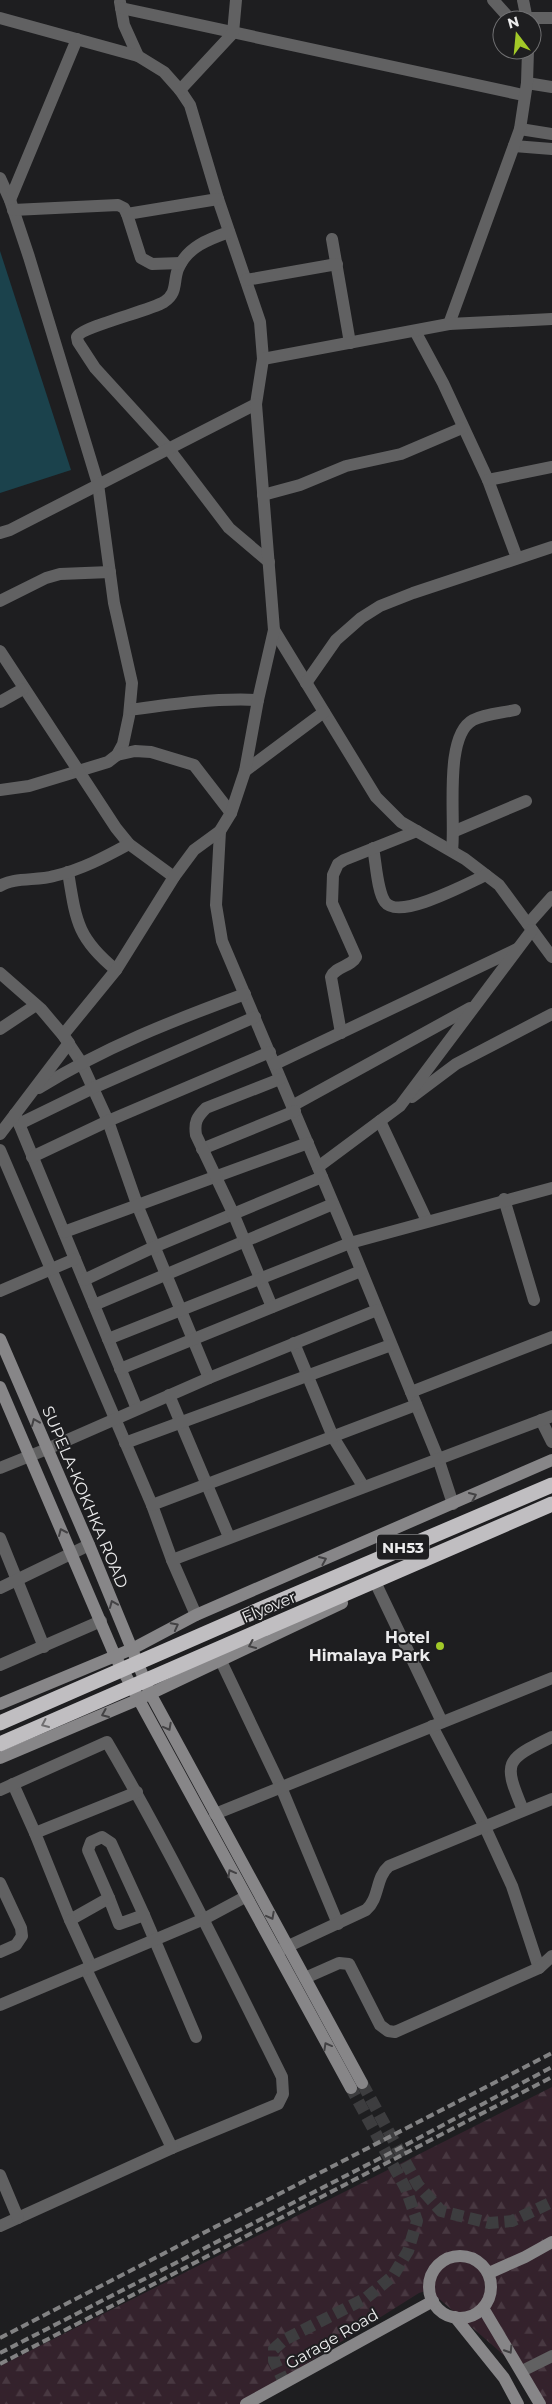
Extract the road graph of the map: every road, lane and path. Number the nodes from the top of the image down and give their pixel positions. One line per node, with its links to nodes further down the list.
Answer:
1 (236, 0): 6 (street)
2 (493, 0): 4 (street)
3 (120, 4): 6 (street); 8 (street)
4 (502, 10)
5 (0, 18): 7 (street)
6 (233, 32): 12 (street); 13 (street)
7 (77, 39): 8 (street); 20 (street)
8 (138, 56): 12 (street)
9 (528, 60): 10 (street)
10 (527, 82): 11 (street); 13 (street)
11 (552, 87)
12 (180, 90): 19 (street)
13 (523, 96): 14 (street)
14 (520, 129): 15 (street); 16 (street)
15 (552, 134)
16 (514, 146): 17 (street); 28 (street)
17 (552, 150)
18 (0, 178): 20 (street)
19 (218, 199): 21 (street); 22 (street)
20 (12, 205): 21 (street); 37 (street)
21 (127, 214): 24 (street)
22 (229, 232): 24 (street); 26 (street)
23 (332, 239): 25 (street)
24 (181, 263): 34 (street)
25 (336, 264): 26 (street); 30 (street)
26 (246, 280): 31 (street)
27 (552, 319): 28 (street)
28 (449, 324): 29 (street)
29 (415, 330): 30 (street); 33 (street)
30 (350, 343): 31 (street)
31 (263, 359): 32 (street)
32 (256, 404): 34 (street); 38 (street)
33 (462, 428): 36 (street); 38 (street)
34 (168, 448): 37 (street); 42 (street)
35 (552, 467): 36 (street)
36 (488, 480): 41 (street)
37 (98, 484): 39 (street); 43 (street)
38 (263, 495): 42 (street)
39 (0, 533)
40 (552, 547): 41 (street)
41 (517, 558): 47 (street)
42 (268, 562): 45 (street)
43 (110, 572): 44 (street); 51 (street)
44 (0, 601)
45 (274, 630): 47 (street); 49 (street)
46 (0, 651): 48 (street)
47 (306, 682): 53 (street)
48 (23, 689): 50 (street); 56 (street)
49 (258, 700): 51 (street); 55 (street)
50 (0, 702)
51 (130, 710): 54 (street)
52 (515, 710): 60 (street)
53 (324, 712): 55 (street); 62 (street)
54 (117, 755): 56 (street); 59 (street)
55 (245, 771): 59 (street)
56 (79, 772): 57 (street); 63 (street)
57 (0, 790)
58 (526, 801): 60 (street)
59 (231, 813): 61 (street)
60 (455, 830): 65 (street)
61 (220, 831): 68 (street); 77 (street)
62 (417, 831): 64 (street); 65 (street)
63 (129, 844): 66 (street); 68 (street)
64 (373, 848): 67 (street); 83 (street)
65 (452, 851): 67 (street)
66 (68, 872): 69 (street); 75 (street)
67 (486, 876): 71 (street)
68 (174, 877): 75 (street)
69 (0, 886)
70 (552, 898): 71 (street)
71 (530, 927): 72 (street); 73 (street)
72 (547, 939): 74 (street)
73 (519, 948): 79 (street); 83 (street)
74 (552, 957)
75 (116, 970): 84 (street)
76 (0, 973): 78 (street)
77 (245, 994): 81 (street); 86 (street)
78 (36, 1005): 82 (street); 84 (street)
79 (474, 1006): 90 (street); 91 (street)
80 (552, 1014): 90 (street)
81 (255, 1017): 85 (street); 88 (street)
82 (0, 1030)
83 (340, 1033): 85 (street)
84 (63, 1035): 86 (street); 89 (street)
85 (272, 1058): 87 (street); 93 (street)
86 (81, 1062): 88 (street); 89 (street)
87 (280, 1079): 91 (street); 98 (street)
88 (93, 1088): 92 (street); 93 (street)
89 (32, 1092): 92 (street)
90 (400, 1106): 94 (street)
91 (293, 1109): 96 (street); 98 (street)
92 (17, 1119): 95 (street); 99 (street)
93 (108, 1121): 99 (street); 105 (street)
94 (380, 1121): 100 (street); 107 (street)
95 (0, 1134)
96 (308, 1143): 100 (street); 101 (street)
97 (0, 1150): 113 (street)
98 (202, 1150): 101 (street)
99 (32, 1157): 108 (street)
100 (320, 1172): 104 (street); 106 (street)
101 (217, 1177): 105 (street); 106 (street)
102 (552, 1188): 103 (street)
103 (504, 1199): 107 (street); 119 (street)
104 (333, 1204): 109 (street); 110 (street)
105 (138, 1207): 108 (street); 111 (street)
106 (234, 1213): 109 (street); 111 (street)
107 (427, 1221): 110 (street)
108 (64, 1232): 112 (street)
109 (245, 1240): 115 (street); 116 (street)
110 (350, 1243): 114 (street); 116 (street)
111 (154, 1247): 115 (street); 117 (street)
112 (75, 1258): 113 (street); 117 (street)
113 (50, 1268): 118 (street); 138 (street)
114 (361, 1271): 121 (street); 123 (street)
115 (166, 1273): 120 (street); 122 (street)
116 (261, 1278): 121 (street); 122 (street)
117 (84, 1280): 120 (street)
118 (0, 1291)
119 (534, 1300)
120 (94, 1305): 125 (street)
121 (272, 1307): 126 (street)
122 (179, 1310): 125 (street); 126 (street)
123 (377, 1310): 128 (street); 129 (street)
124 (552, 1337): 134 (street)
125 (108, 1339): 130 (street)
126 (192, 1339): 130 (street); 132 (street)
127 (0, 1340): 144 (street, SUPELA-KOKHKA ROAD, one-way to 127)
128 (294, 1343): 131 (street); 132 (street)
129 (391, 1345): 131 (street); 134 (street)
130 (120, 1369): 137 (street)
131 (308, 1375): 140 (street); 141 (street)
132 (209, 1378): 135 (street)
133 (0, 1387): 145 (street)
134 (411, 1392): 136 (street)
135 (169, 1394): 137 (street); 140 (street)
136 (416, 1405): 141 (street); 146 (street)
137 (137, 1409): 138 (street)
138 (114, 1418): 143 (street); 144 (street)
139 (546, 1418): 142 (street); 146 (street)
140 (181, 1423): 143 (street); 149 (street)
141 (333, 1437): 149 (street); 151 (street)
142 (552, 1442)
143 (125, 1443): 152 (street)
144 (47, 1449): 145 (street); 157 (street, SUPELA-KOKHKA ROAD)
145 (28, 1456): 148 (street); 158 (street, one-way to 145)
146 (438, 1458): 151 (street); 153 (street)
147 (552, 1460): 153 (street, one-way to 147)
148 (0, 1468)
149 (206, 1484): 152 (street); 155 (street)
150 (552, 1485): 174 (highway, Flyover / NH53, bridge)
151 (363, 1486): 155 (street)
152 (152, 1504): 159 (street)
153 (453, 1504): 163 (street, one-way to 153)
154 (552, 1510): 161 (street); 177 (highway, Flyover / NH53, one-way to 177, bridge)
155 (229, 1537): 159 (street)
156 (0, 1538): 160 (street)
157 (90, 1544): 158 (street); 166 (street, SUPELA-KOKHKA ROAD, one-way to 157)
158 (71, 1553): 160 (street); 164 (street)
159 (172, 1560): 163 (street)
160 (18, 1581): 162 (street); 165 (street)
161 (377, 1586): 168 (street, one-way to 168); 175 (street)
162 (0, 1588)
163 (196, 1615): 166 (street, one-way to 163)
164 (101, 1621): 165 (street); 167 (street)
165 (44, 1647): 169 (street)
166 (132, 1649): 167 (street); 171 (street, SUPELA-KOKHKA ROAD)
167 (115, 1656): 172 (street); 173 (street)
168 (220, 1659): 171 (street); 180 (street)
169 (0, 1665)
170 (552, 1678): 175 (street)
171 (150, 1694): 172 (street); 185 (street, SUPELA-KOKHKA ROAD, one-way to 185)
172 (137, 1700): 178 (street, one-way to 178); 189 (street, one-way to 172)
173 (0, 1704)
174 (0, 1723)
175 (437, 1724): 180 (street); 186 (street)
176 (552, 1737): 184 (street)
177 (0, 1744)
178 (0, 1758)
179 (13, 1784): 181 (street); 182 (street); 187 (street)
180 (281, 1787): 185 (street); 194 (street)
181 (0, 1790)
182 (137, 1792): 187 (street); 192 (street)
183 (552, 1798): 184 (street)
184 (522, 1810): 186 (street)
185 (216, 1814): 196 (street, SUPELA-KOKHKA ROAD, one-way to 196)
186 (484, 1825): 194 (street); 201 (street)
187 (35, 1833): 193 (street)
188 (0, 1883): 197 (street)
189 (245, 1897): 192 (street); 198 (street)
190 (109, 1898): 191 (street); 191 (street); 193 (street)
191 (144, 1915): 195 (street)
192 (204, 1919): 195 (street); 205 (street)
193 (70, 1920): 200 (street)
194 (338, 1924): 196 (street)
195 (154, 1940): 200 (street); 204 (street)
196 (288, 1948): 198 (street); 202 (street, SUPELA-KOKHKA ROAD)
197 (0, 1952)
198 (275, 1952): 202 (street, SUPELA-KOKHKA ROAD, one-way to 198)
199 (552, 1956): 201 (street)
200 (89, 1968): 203 (street); 205 (street)
201 (539, 1968): 202 (street)
202 (305, 1978)
203 (0, 2005)
204 (196, 2037)
205 (172, 2148): 207 (street)
206 (0, 2176): 207 (street)
207 (18, 2218): 208 (street)
208 (0, 2226)
209 (552, 2242): 210 (street)
210 (489, 2273): 211 (street); 212 (street)
211 (433, 2301): 213 (street); 216 (street, Garage Road)
212 (483, 2308): 213 (street); 215 (street, one-way to 215)
213 (454, 2317): 217 (street)
214 (552, 2356): 215 (street)
215 (522, 2371): 218 (street)
216 (246, 2404)
217 (518, 2404)
218 (540, 2404)

